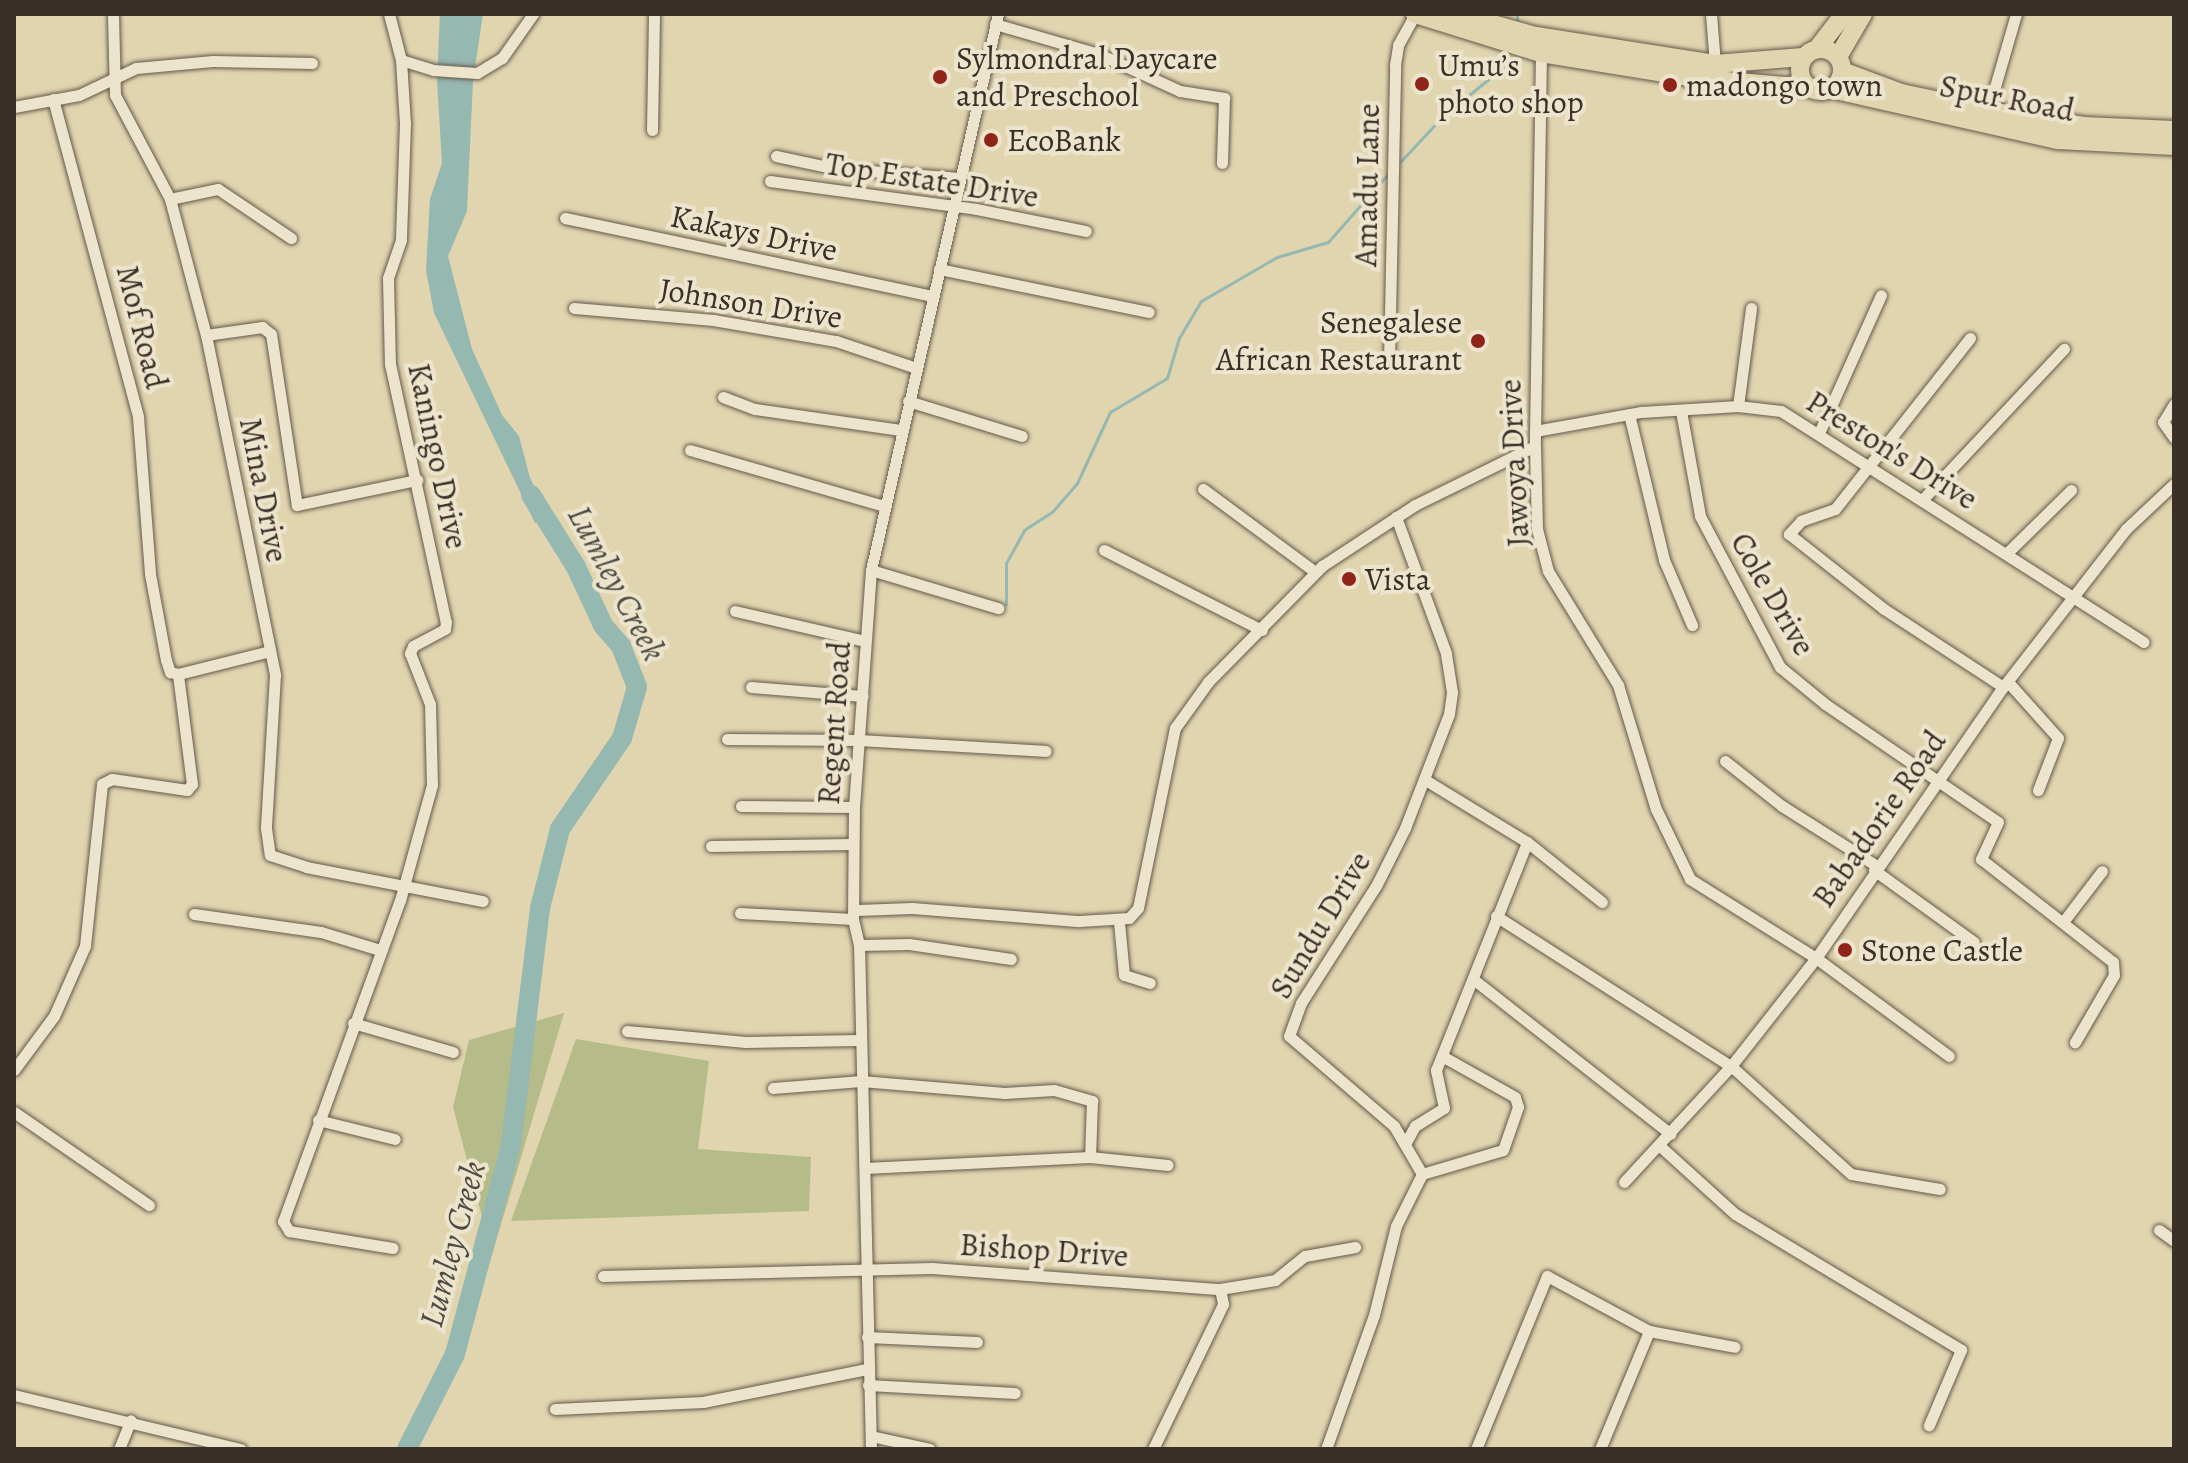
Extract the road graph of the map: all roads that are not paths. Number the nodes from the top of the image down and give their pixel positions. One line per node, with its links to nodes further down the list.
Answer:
1 (113, 14): 18 (street, Mina Drive)
2 (389, 14): 14 (street, Kaningo Drive)
3 (533, 14): 14 (street)
4 (654, 14): 24 (street)
5 (1415, 14): 12 (main road, Spur Road); 45 (street, Amadu Lane)
6 (1457, 14): 16 (main road)
7 (1711, 14): 16 (street)
8 (1844, 14): 13 (main road)
9 (1863, 14): 17 (main road)
10 (2016, 14): 23 (street, Spur Road)
11 (997, 19): 28 (street); 29 (street, Regent Road)
12 (1541, 53): 19 (main road, Spur Road); 54 (street, Jawoya Drive)
13 (1810, 53): 16 (main road); 17 (main road, Spur Road); 19 (main road)
14 (401, 60): 61 (street, Kaningo Drive)
15 (312, 63): 18 (street)
16 (1715, 64)
17 (1840, 64): 20 (main road); 23 (main road, Spur Road)
18 (113, 79): 21 (street); 31 (street, Mina Drive)
19 (1810, 88): 20 (main road, Spur Road)
20 (1831, 89): 26 (main road, Spur Road)
21 (53, 99): 22 (street); 80 (street, Mof Road)
22 (14, 107)
23 (1988, 111): 25 (main road, Spur Road)
24 (652, 130)
25 (2174, 130)
26 (2174, 146)
27 (776, 156): 29 (street)
28 (1222, 163)
29 (960, 178): 32 (street, Regent Road)
30 (770, 181): 32 (street, Top Estate Drive)
31 (170, 199): 35 (street); 42 (street, Mina Drive)
32 (953, 206): 34 (street, Top Estate Drive); 36 (street, Regent Road)
33 (565, 218): 38 (street, Kakays Drive)
34 (1086, 231)
35 (291, 238)
36 (939, 269): 38 (street, Regent Road); 41 (street)
37 (1881, 295): 55 (street)
38 (932, 296): 46 (street, Regent Road)
39 (574, 308): 46 (street, Johnson Drive)
40 (1751, 308): 50 (street)
41 (1149, 312)
42 (206, 335): 61 (street); 79 (street, Mina Drive)
43 (1970, 338): 60 (street)
44 (2064, 349): 65 (street)
45 (1389, 362)
46 (916, 368): 48 (street, Regent Road)
47 (723, 397): 53 (street)
48 (908, 401): 53 (street, Regent Road); 56 (street)
49 (2174, 404): 57 (street)
50 (1738, 406): 51 (street, Preston's Drive); 55 (street, Preston's Drive)
51 (1681, 411): 52 (street, Preston's Drive); 88 (street, Cole Drive)
52 (1629, 414): 54 (street, Preston's Drive); 75 (street)
53 (900, 430): 66 (street, Regent Road)
54 (1535, 431): 110 (street, Jawoya Drive)
55 (1819, 433): 60 (street, Preston's Drive)
56 (1022, 436)
57 (2174, 438)
58 (1533, 447): 67 (street)
59 (690, 450): 66 (street)
60 (1870, 463): 65 (street, Preston's Drive); 81 (street)
61 (417, 480): 98 (street, Kaningo Drive)
62 (2174, 484): 72 (street, Babadorie Road)
63 (1203, 489): 71 (street)
64 (2071, 490): 69 (street)
65 (1923, 499): 69 (street, Preston's Drive)
66 (884, 506): 70 (street, Regent Road)
67 (1396, 517): 71 (street); 89 (street, Sundu Drive)
68 (1104, 550): 76 (street)
69 (2009, 551): 72 (street, Preston's Drive)
70 (871, 570): 73 (street); 77 (street, Regent Road)
71 (1315, 572): 76 (street)
72 (2074, 595): 78 (street, Preston's Drive); 81 (street, Babadorie Road)
73 (998, 608)
74 (735, 611): 77 (street)
75 (1692, 625)
76 (1262, 630): 105 (street)
77 (865, 641): 83 (street, Regent Road)
78 (2144, 642)
79 (270, 651): 80 (street); 98 (street, Mina Drive)
80 (178, 674): 122 (street, Mof Road)
81 (2006, 685): 88 (street, Babadorie Road); 90 (street)
82 (751, 687): 83 (street)
83 (863, 696): 85 (street, Regent Road)
84 (727, 739): 85 (street)
85 (860, 740): 86 (street); 92 (street, Regent Road)
86 (1046, 751)
87 (1725, 761): 96 (street)
88 (1938, 777): 96 (street, Babadorie Road); 106 (street, Cole Drive)
89 (1427, 781): 93 (street); 129 (street, Sundu Drive)
90 (2038, 790)
91 (741, 806): 92 (street)
92 (854, 807): 94 (street, Regent Road)
93 (1527, 842): 100 (street); 104 (street)
94 (853, 844): 95 (street); 103 (street, Regent Road)
95 (711, 846)
96 (1875, 868): 107 (street); 110 (street, Babadorie Road)
97 (2102, 871): 106 (street)
98 (403, 884): 99 (street); 109 (street)
99 (483, 901)
100 (1602, 902)
101 (740, 913): 103 (street)
102 (194, 914): 109 (street)
103 (855, 914): 105 (street); 108 (street, Regent Road)
104 (1496, 916): 112 (street); 121 (street)
105 (1119, 922): 113 (street)
106 (2063, 922): 117 (street)
107 (1974, 942)
108 (859, 945): 111 (street); 116 (street, Regent Road)
109 (380, 950): 114 (street)
110 (1816, 958): 120 (street, Jawoya Drive); 121 (street, Babadorie Road)
111 (1011, 959)
112 (1473, 979): 119 (street); 127 (street)
113 (1150, 983)
114 (353, 1023): 118 (street); 126 (street)
115 (627, 1031): 116 (street)
116 (859, 1040): 123 (street, Regent Road)
117 (2075, 1042)
118 (453, 1052)
119 (1442, 1056): 129 (street); 134 (street)
120 (1949, 1056)
121 (1731, 1066): 127 (street, Babadorie Road); 136 (street)
122 (14, 1070)
123 (861, 1081): 124 (street); 131 (street); 133 (street, Regent Road)
124 (773, 1088)
125 (14, 1112): 137 (street)
126 (318, 1120): 128 (street); 141 (street)
127 (1671, 1134): 130 (street, Babadorie Road)
128 (395, 1139)
129 (1405, 1144): 134 (street, Sundu Drive)
130 (1661, 1147): 135 (street, Babadorie Road); 155 (street)
131 (1090, 1157): 132 (street); 133 (street)
132 (1168, 1165)
133 (865, 1168): 142 (street, Regent Road)
134 (1422, 1174): 162 (street)
135 (1624, 1182)
136 (1940, 1189)
137 (149, 1205)
138 (2159, 1230): 139 (street)
139 (2174, 1241)
140 (1355, 1247): 144 (street, Bishop Drive)
141 (393, 1248)
142 (866, 1273): 143 (street, Bishop Drive); 144 (street, Bishop Drive); 146 (street, Regent Road)
143 (603, 1276)
144 (1220, 1289): 161 (street)
145 (1649, 1331): 148 (street); 163 (street); 164 (street)
146 (867, 1337): 147 (street); 149 (street, Regent Road)
147 (977, 1342)
148 (1735, 1347)
149 (867, 1369): 150 (street, Regent Road); 153 (street)
150 (868, 1385): 151 (street); 156 (street, Regent Road)
151 (1015, 1393)
152 (14, 1395): 154 (street)
153 (555, 1409)
154 (131, 1420): 157 (street); 158 (street)
155 (1929, 1425)
156 (871, 1436): 159 (street, Regent Road); 160 (street)
157 (119, 1449)
158 (241, 1449)
159 (871, 1449)
160 (930, 1449)
161 (1153, 1449)
162 (1326, 1449)
163 (1476, 1449)
164 (1600, 1449)

